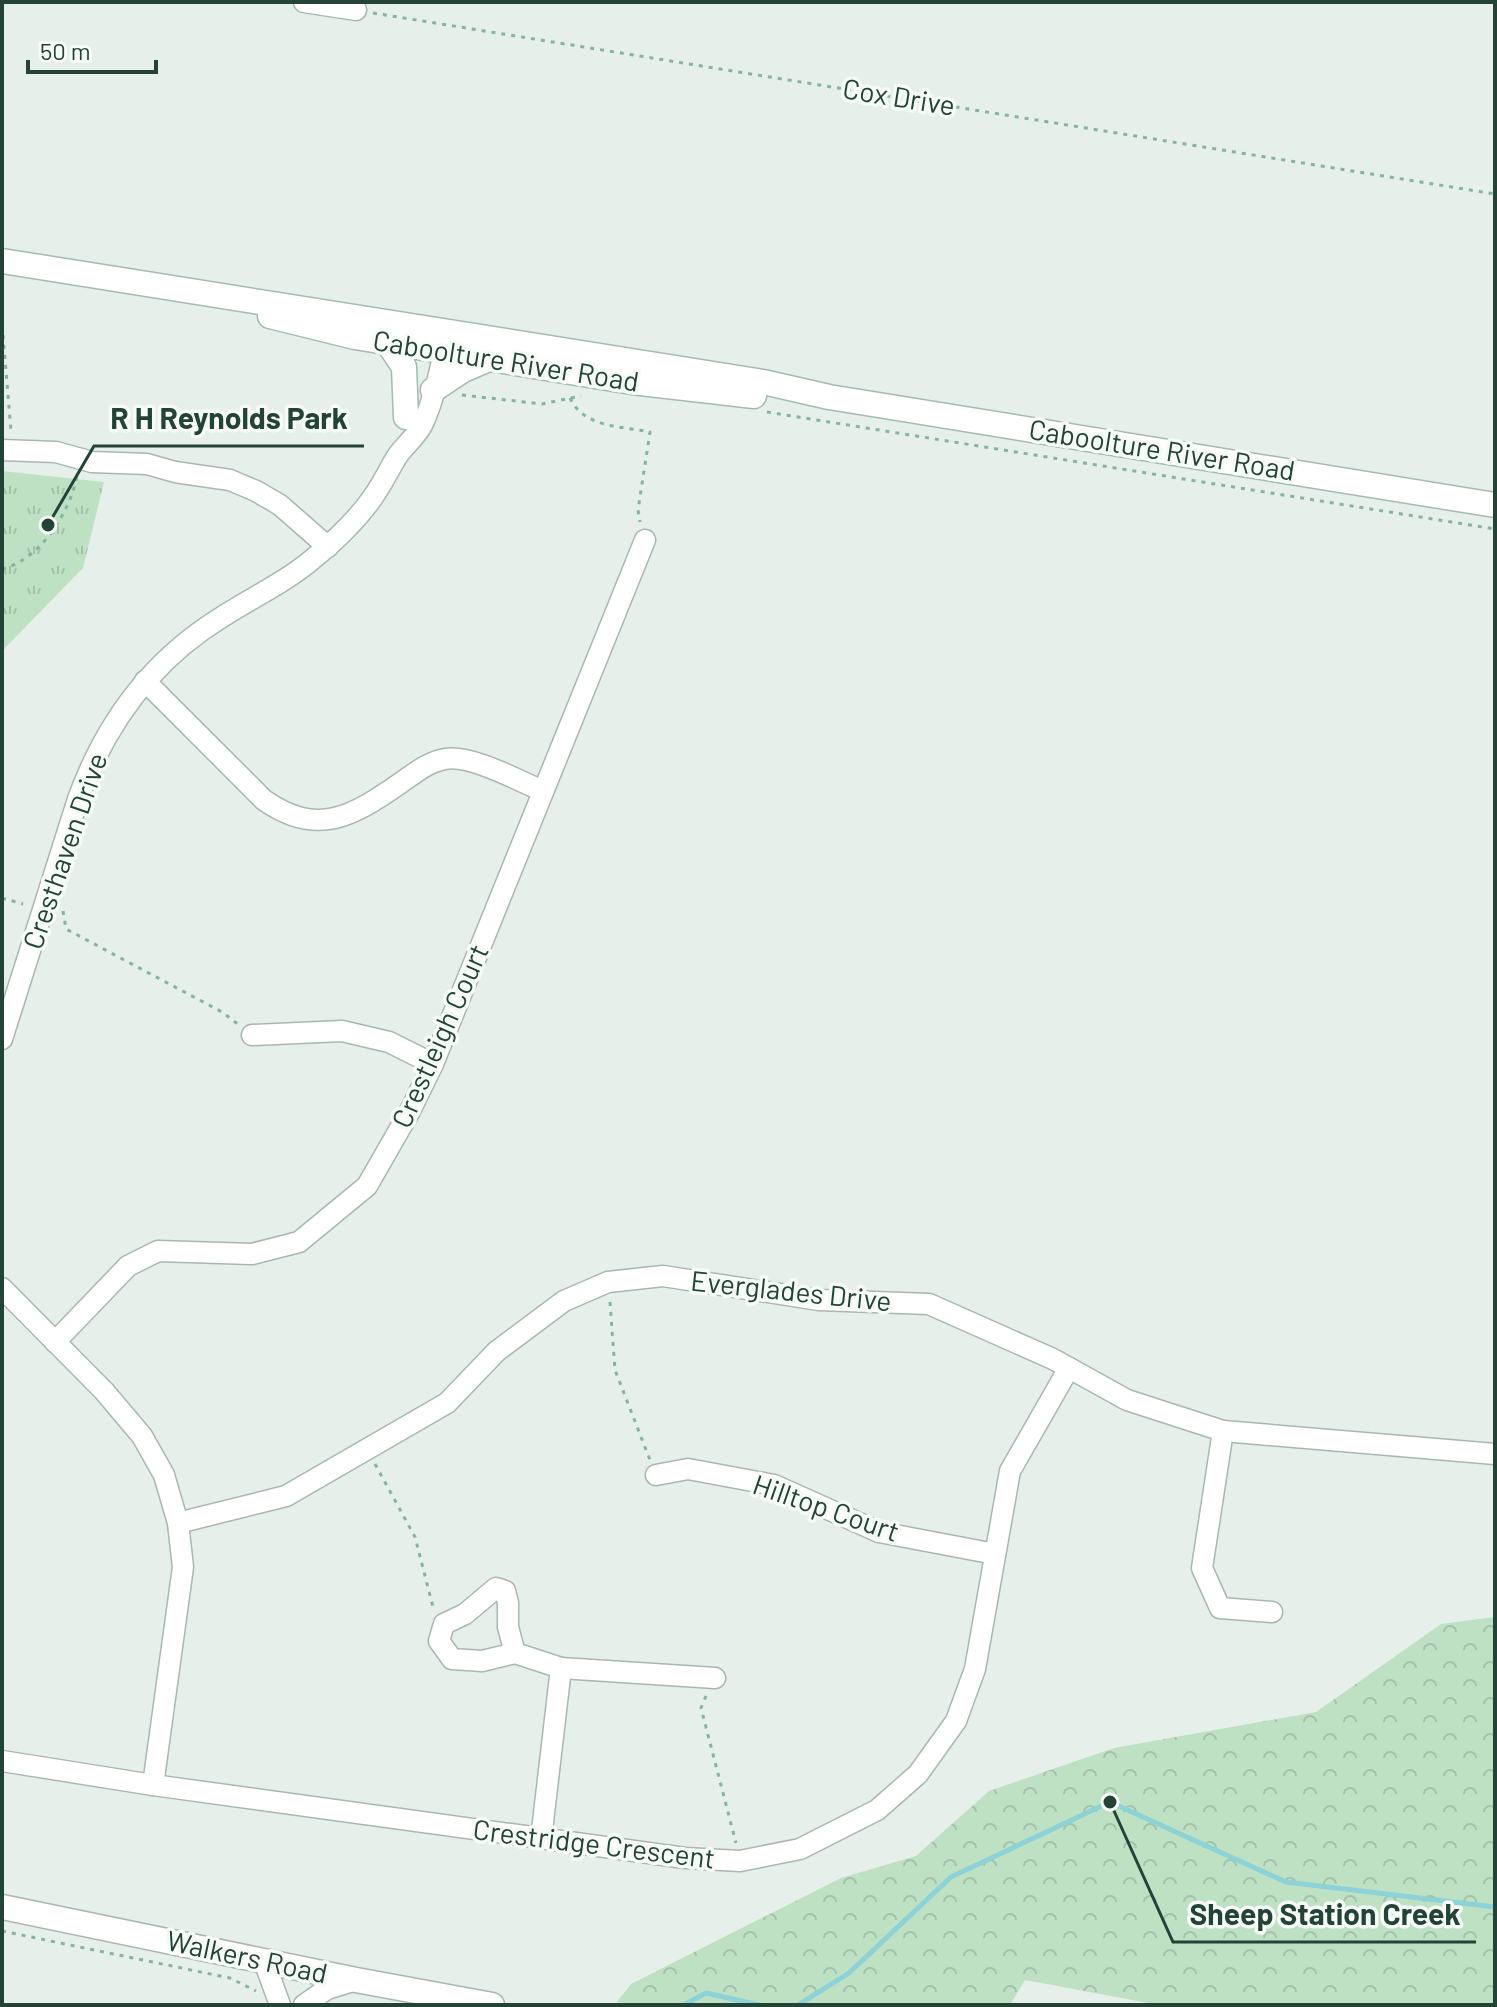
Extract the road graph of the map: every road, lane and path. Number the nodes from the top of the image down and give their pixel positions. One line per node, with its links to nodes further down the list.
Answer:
1 (304, 2): 2 (street)
2 (356, 10): 3 (path, Cox Drive)
3 (1495, 194)
4 (2, 261): 5 (main road, Caboolture River Road)
5 (189, 292): 7 (main road, Caboolture River Road); 8 (main road, Caboolture River Road)
6 (3, 335): 17 (path)
7 (440, 340): 8 (main road, Caboolture River Road); 9 (main road, Caboolture River Road); 10 (street, Cresthaven Drive); 13 (main road, Caboolture River Road); 16 (street, Cresthaven Drive)
8 (388, 343): 16 (main road)
9 (489, 359): 10 (main road); 13 (main road, Caboolture River Road)
10 (433, 390): 19 (street, Cresthaven Drive)
11 (590, 394): 14 (path)
12 (463, 395): 14 (path)
13 (829, 397): 21 (main road, Caboolture River Road)
14 (570, 398): 23 (path)
15 (755, 410): 22 (path)
16 (406, 417): 19 (street, Cresthaven Drive)
17 (22, 433)
18 (2, 450): 24 (street)
19 (398, 455): 24 (street, Cresthaven Drive)
20 (78, 474): 25 (path)
21 (1495, 505)
22 (1495, 529)
23 (645, 540): 27 (street, Crestleigh Court)
24 (328, 547): 26 (street, Cresthaven Drive)
25 (2, 569)
26 (145, 681): 27 (street); 32 (street, Cresthaven Drive)
27 (543, 791): 33 (street, Crestleigh Court)
28 (2, 898): 29 (path)
29 (23, 904)
30 (59, 909): 31 (path)
31 (252, 1035): 33 (street)
32 (2, 1039)
33 (433, 1064): 36 (street, Crestleigh Court)
34 (608, 1282): 37 (street, Everglades Drive); 39 (street, Everglades Drive); 41 (path)
35 (2, 1288): 36 (street)
36 (55, 1342): 42 (street)
37 (1069, 1368): 38 (street, Everglades Drive); 43 (street, Crestridge Crescent)
38 (1223, 1431): 40 (street, Everglades Drive); 44 (street)
39 (367, 1449): 42 (street, Everglades Drive); 45 (path)
40 (1495, 1454)
41 (656, 1475): 43 (street, Hilltop Court)
42 (178, 1523): 50 (street)
43 (995, 1554): 52 (street, Crestridge Crescent)
44 (1272, 1612)
45 (444, 1624): 46 (street); 46 (street)
46 (515, 1653): 47 (street)
47 (561, 1668): 48 (street); 51 (street)
48 (715, 1678): 52 (path)
49 (2, 1761): 50 (street, Crestridge Crescent)
50 (153, 1785): 51 (street, Crestridge Crescent)
51 (541, 1839): 52 (street, Crestridge Crescent)
52 (740, 1861)
53 (2, 1907): 55 (main road, Walkers Road)
54 (2, 1931): 57 (path)
55 (264, 1961): 56 (main road, Walkers Road); 57 (street)
56 (356, 1980): 58 (street); 59 (main road, Walkers Road)
57 (279, 2000)
58 (304, 2005)
59 (492, 2005)

